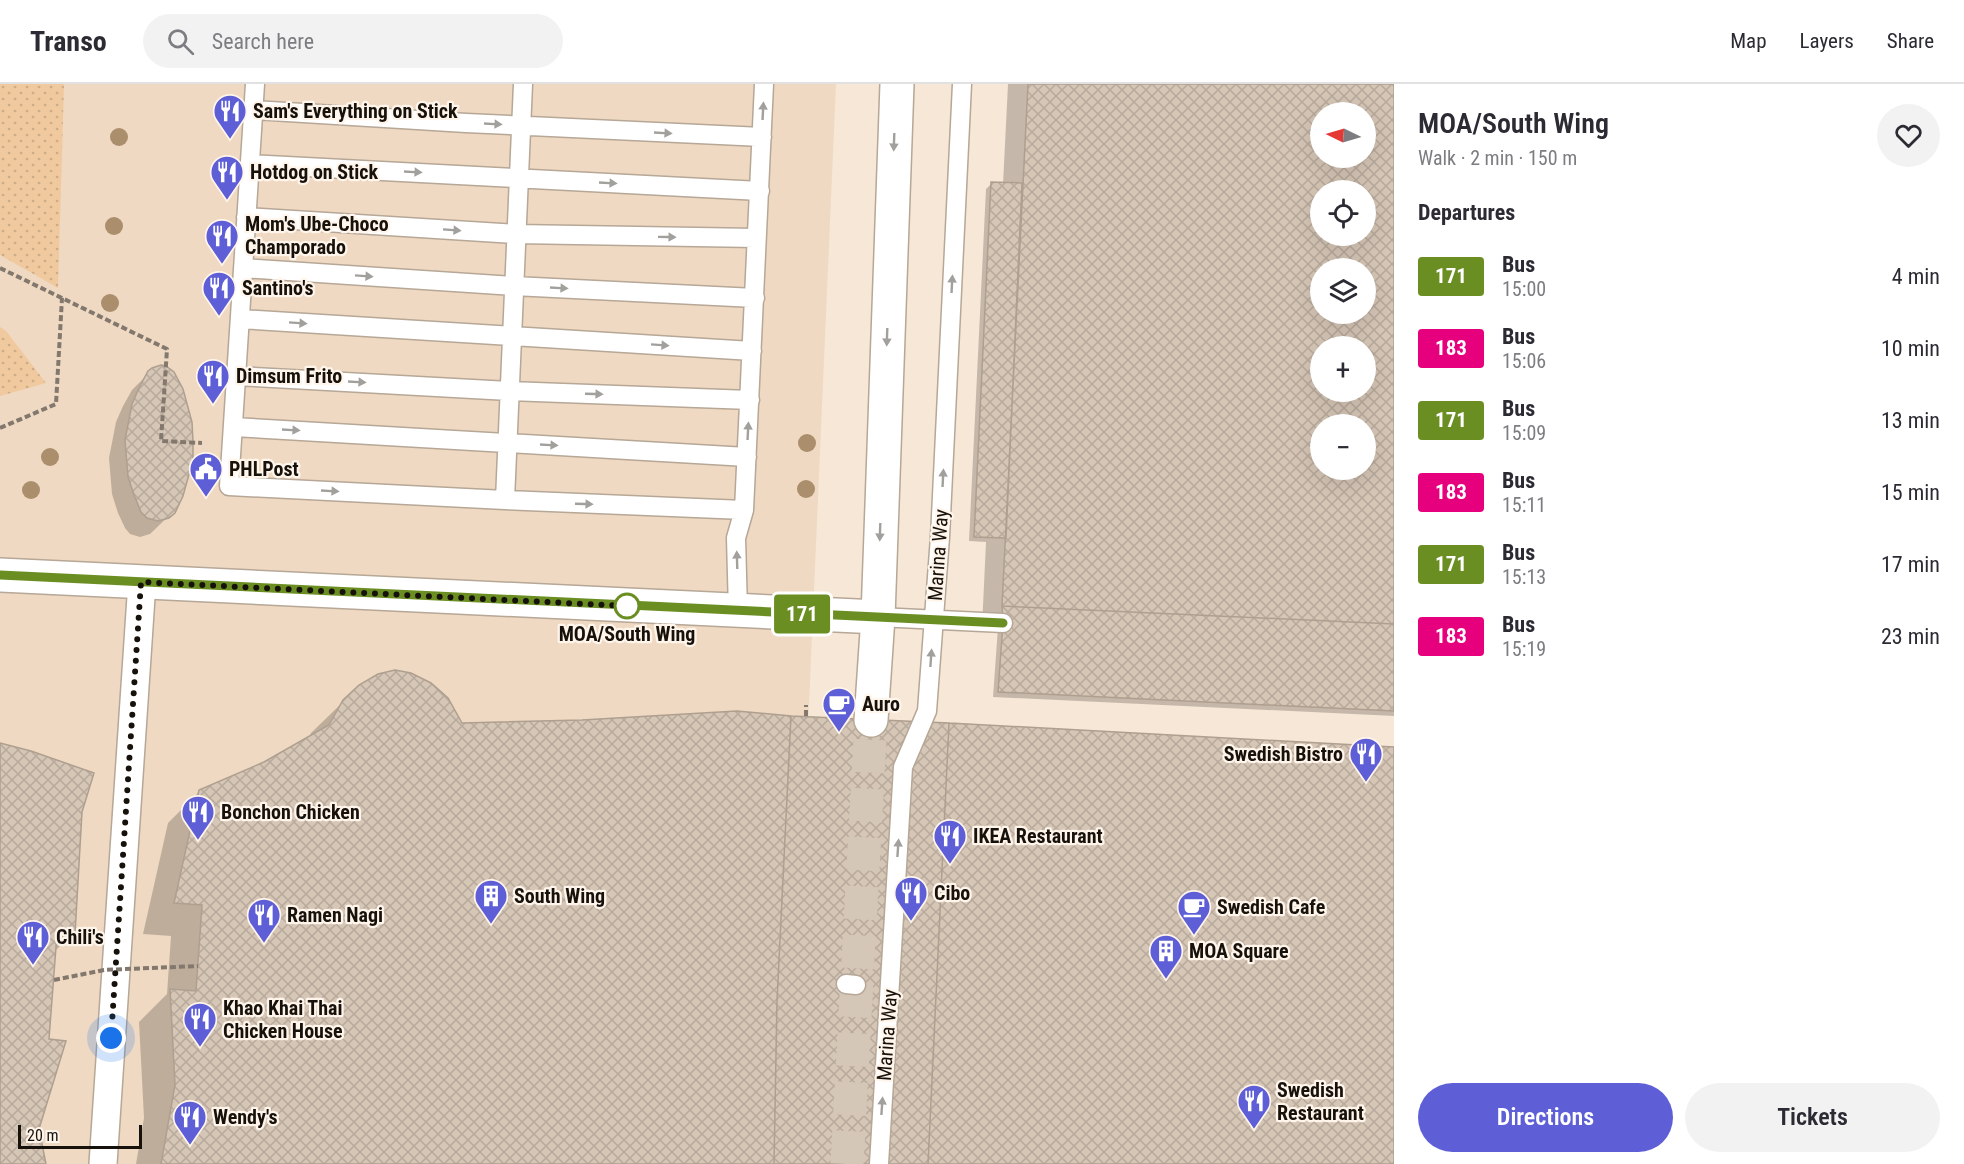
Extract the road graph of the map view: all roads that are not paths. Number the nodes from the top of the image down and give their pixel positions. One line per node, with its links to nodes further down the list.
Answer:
1 (255, 84): 6 (lane)
2 (523, 84): 7 (lane)
3 (764, 84): 8 (lane, one-way to 3)
4 (897, 84): 32 (street, one-way to 32)
5 (962, 84): 33 (lane, Marina Way, one-way to 5)
6 (253, 110): 7 (lane, one-way to 7); 9 (lane)
7 (521, 126): 8 (lane, one-way to 8); 10 (lane)
8 (762, 137): 11 (lane)
9 (250, 164): 10 (lane, one-way to 10); 12 (lane)
10 (519, 178): 11 (lane, one-way to 11); 13 (lane)
11 (760, 191): 14 (lane)
12 (246, 217): 13 (lane, one-way to 13); 15 (lane)
13 (516, 234): 14 (lane, one-way to 14); 16 (lane)
14 (756, 238): 17 (lane)
15 (243, 268): 16 (lane, one-way to 16); 18 (lane)
16 (514, 286): 17 (lane, one-way to 17); 19 (lane)
17 (754, 298): 20 (lane)
18 (240, 319): 19 (lane, one-way to 19); 21 (lane)
19 (512, 336): 20 (lane, one-way to 20); 22 (lane)
20 (752, 351): 23 (lane)
21 (236, 376): 22 (lane, one-way to 22); 24 (lane)
22 (509, 391): 23 (lane, one-way to 23); 25 (lane)
23 (750, 400): 26 (lane, one-way to 23)
24 (233, 427): 25 (lane, one-way to 25); 27 (lane, one-way to 27)
25 (507, 443): 26 (lane, one-way to 26); 27 (lane)
26 (747, 457): 28 (lane)
27 (505, 500): 28 (lane, one-way to 28)
28 (744, 510): 31 (lane, one-way to 28)
29 (0, 575): 30 (street)
30 (141, 582): 31 (street); 36 (street)
31 (738, 611): 32 (street)
32 (878, 618): 33 (lane); 35 (street)
33 (934, 620): 34 (lane); 37 (lane, Marina Way, one-way to 33)
34 (1003, 623)
35 (871, 720)
36 (103, 1164)
37 (879, 1164)

